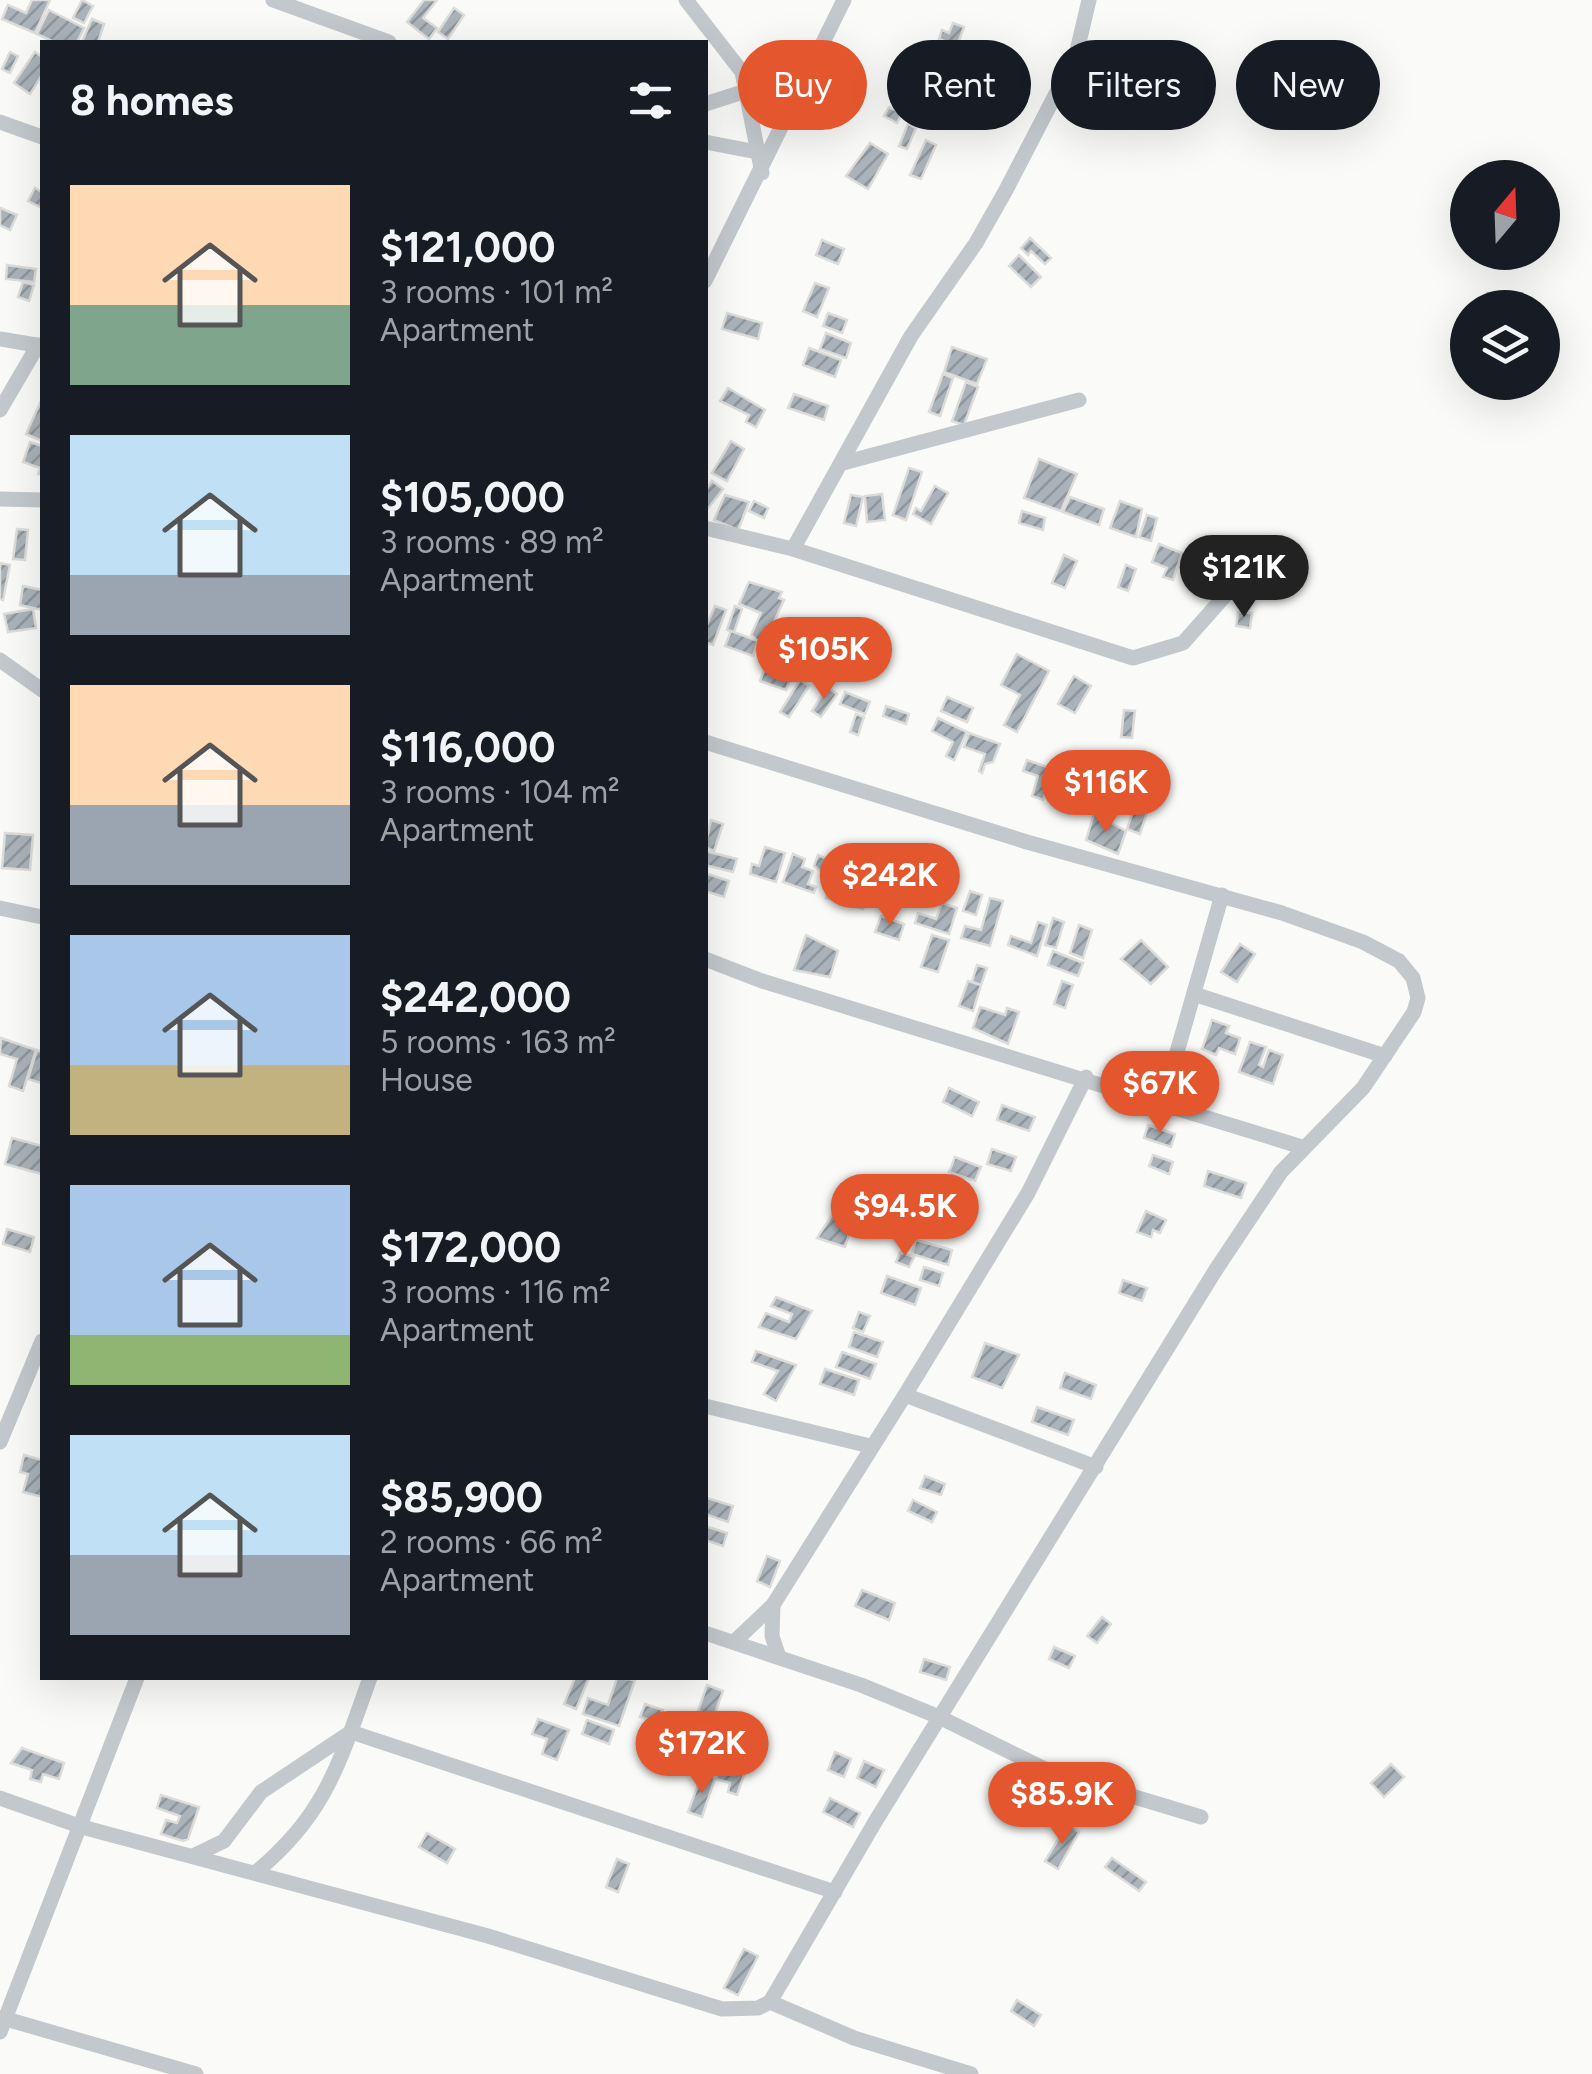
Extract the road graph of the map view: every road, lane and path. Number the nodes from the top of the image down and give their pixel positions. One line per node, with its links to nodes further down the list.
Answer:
1 (273, 0): 6 (street)
2 (686, 0): 5 (street)
3 (844, 0): 16 (street)
4 (1089, 0): 22 (street)
5 (706, 24): 7 (street); 8 (street)
6 (383, 40)
7 (697, 40)
8 (738, 67)
9 (738, 94): 10 (street)
10 (708, 103)
11 (0, 122): 13 (street)
12 (754, 130): 15 (street)
13 (40, 137)
14 (708, 143): 15 (street)
15 (757, 152): 16 (street)
16 (762, 174): 17 (street)
17 (708, 276)
18 (0, 340): 19 (street)
19 (40, 345): 21 (street)
20 (1079, 400): 22 (street)
21 (0, 410)
22 (843, 463): 26 (street)
23 (0, 499): 24 (street)
24 (40, 500)
25 (708, 529): 26 (street)
26 (792, 549): 27 (street)
27 (1230, 590)
28 (0, 660): 29 (street)
29 (40, 689)
30 (708, 743): 31 (street)
31 (1222, 895): 35 (street); 36 (street)
32 (0, 908): 33 (street)
33 (40, 917)
34 (708, 960): 37 (street)
35 (1194, 994): 36 (street); 38 (street)
36 (1385, 1056): 39 (street)
37 (1086, 1077): 38 (street); 41 (street)
38 (1163, 1101): 39 (street)
39 (1302, 1146): 45 (street)
40 (40, 1346): 43 (street)
41 (906, 1395): 44 (street); 45 (street)
42 (708, 1407): 44 (street)
43 (0, 1442)
44 (870, 1446): 46 (street)
45 (1096, 1468): 52 (street)
46 (773, 1605): 48 (street); 49 (street)
47 (708, 1634): 48 (street)
48 (734, 1642): 49 (street)
49 (779, 1657): 52 (street)
50 (136, 1680): 56 (street)
51 (369, 1680): 53 (street)
52 (939, 1717): 55 (street); 59 (street)
53 (350, 1732): 57 (street); 58 (street); 59 (street)
54 (0, 1798): 56 (street)
55 (1201, 1817)
56 (82, 1827): 57 (street); 61 (street)
57 (190, 1856): 58 (street)
58 (256, 1872): 60 (street)
59 (835, 1892): 60 (street)
60 (770, 2002): 63 (street)
61 (3, 2025): 62 (street)
62 (196, 2074)
63 (971, 2074)

